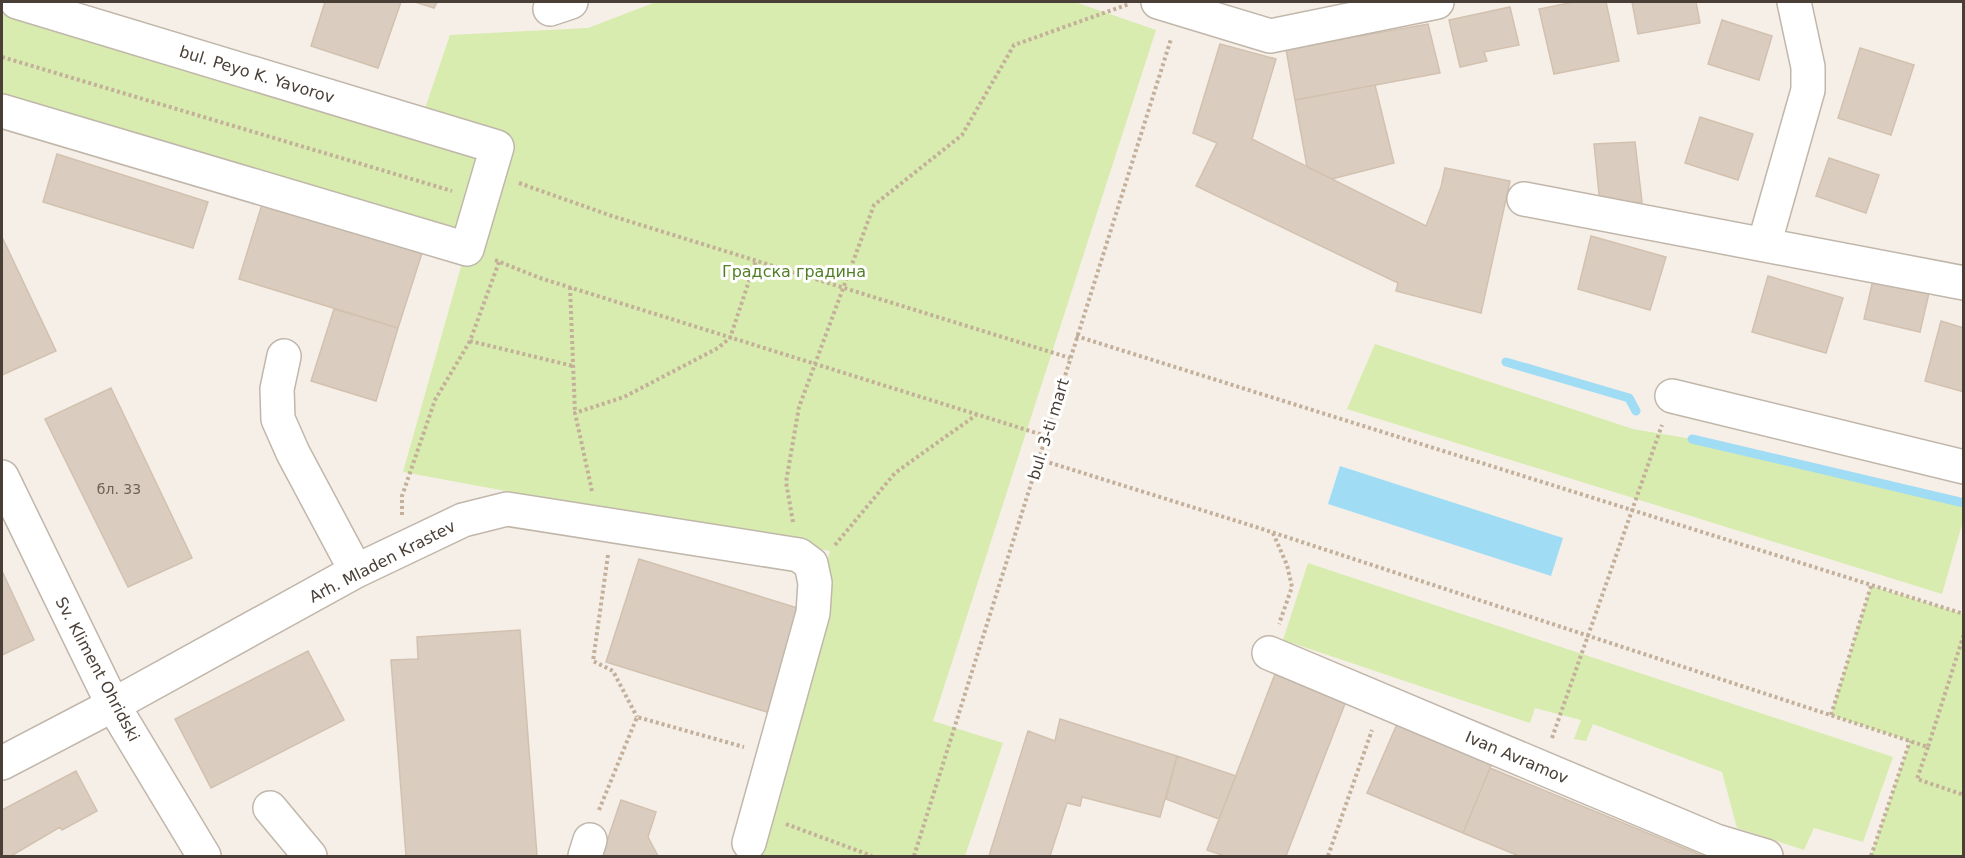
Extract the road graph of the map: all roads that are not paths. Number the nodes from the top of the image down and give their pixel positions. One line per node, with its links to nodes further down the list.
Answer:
1 (17, 2): 5 (street, bul. Peyo K. Yavorov)
2 (1437, 2): 4 (street)
3 (1794, 2): 7 (street)
4 (1174, 4)
5 (2, 111)
6 (1524, 199): 7 (street)
7 (1764, 245): 8 (street)
8 (1963, 280)
9 (284, 356): 13 (street)
10 (1672, 396): 11 (street)
11 (1964, 467)
12 (2, 477): 15 (street, Sv. Kliment Ohridski)
13 (356, 571): 15 (street, Arh. Mladen Krastev); 18 (street, Arh. Mladen Krastev)
14 (1269, 653): 21 (street, Ivan Avramov)
15 (113, 705): 16 (street, Arh. Mladen Krastev); 19 (street, Sv. Kliment Ohridski)
16 (2, 763)
17 (270, 808): 20 (street)
18 (753, 828)
19 (204, 856)
20 (310, 856)
21 (1766, 856)

